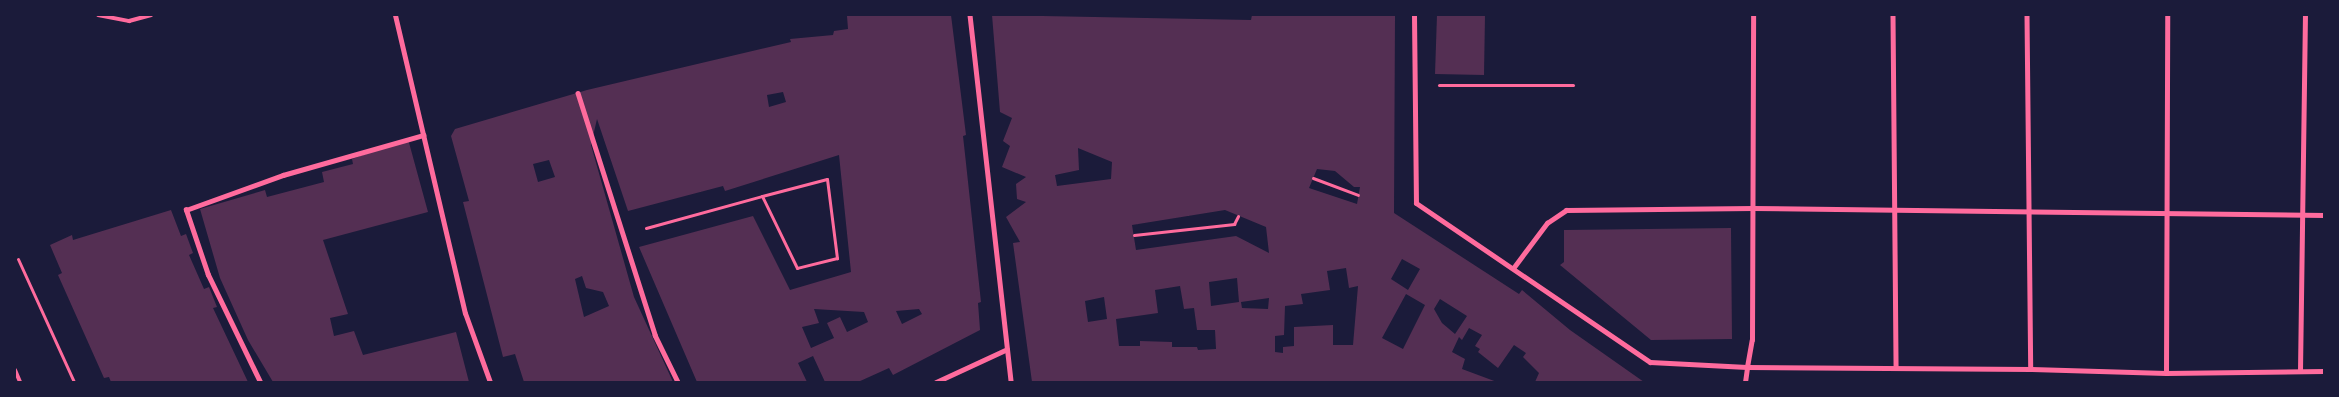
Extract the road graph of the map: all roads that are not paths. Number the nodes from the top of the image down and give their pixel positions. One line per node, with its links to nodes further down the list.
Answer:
1 (98, 15): 2 (lane)
2 (151, 15)
3 (395, 15): 12 (street)
4 (970, 15): 20 (street)
5 (1414, 15): 19 (street)
6 (1754, 15): 13 (street)
7 (1893, 15): 14 (street)
8 (2028, 15): 15 (street)
9 (2168, 15): 16 (street)
10 (2305, 15): 17 (street)
11 (578, 92): 31 (street)
12 (423, 135): 29 (street); 30 (street)
13 (1753, 208): 14 (street); 19 (street); 21 (street)
14 (1894, 210): 15 (street); 22 (street)
15 (2029, 213): 16 (street); 23 (street)
16 (2168, 214): 17 (street); 27 (street)
17 (2301, 215): 18 (street); 25 (street)
18 (2324, 215)
19 (1514, 267): 21 (street)
20 (1007, 349): 32 (street); 33 (street)
21 (1747, 367): 22 (street); 34 (street)
22 (1896, 367): 23 (street)
23 (2031, 369): 27 (street)
24 (15, 370): 28 (lane)
25 (2300, 371): 26 (street); 27 (street)
26 (2324, 371)
27 (2166, 373)
28 (20, 382)
29 (260, 382)
30 (490, 382)
31 (678, 382)
32 (936, 382)
33 (1011, 382)
34 (1745, 382)

